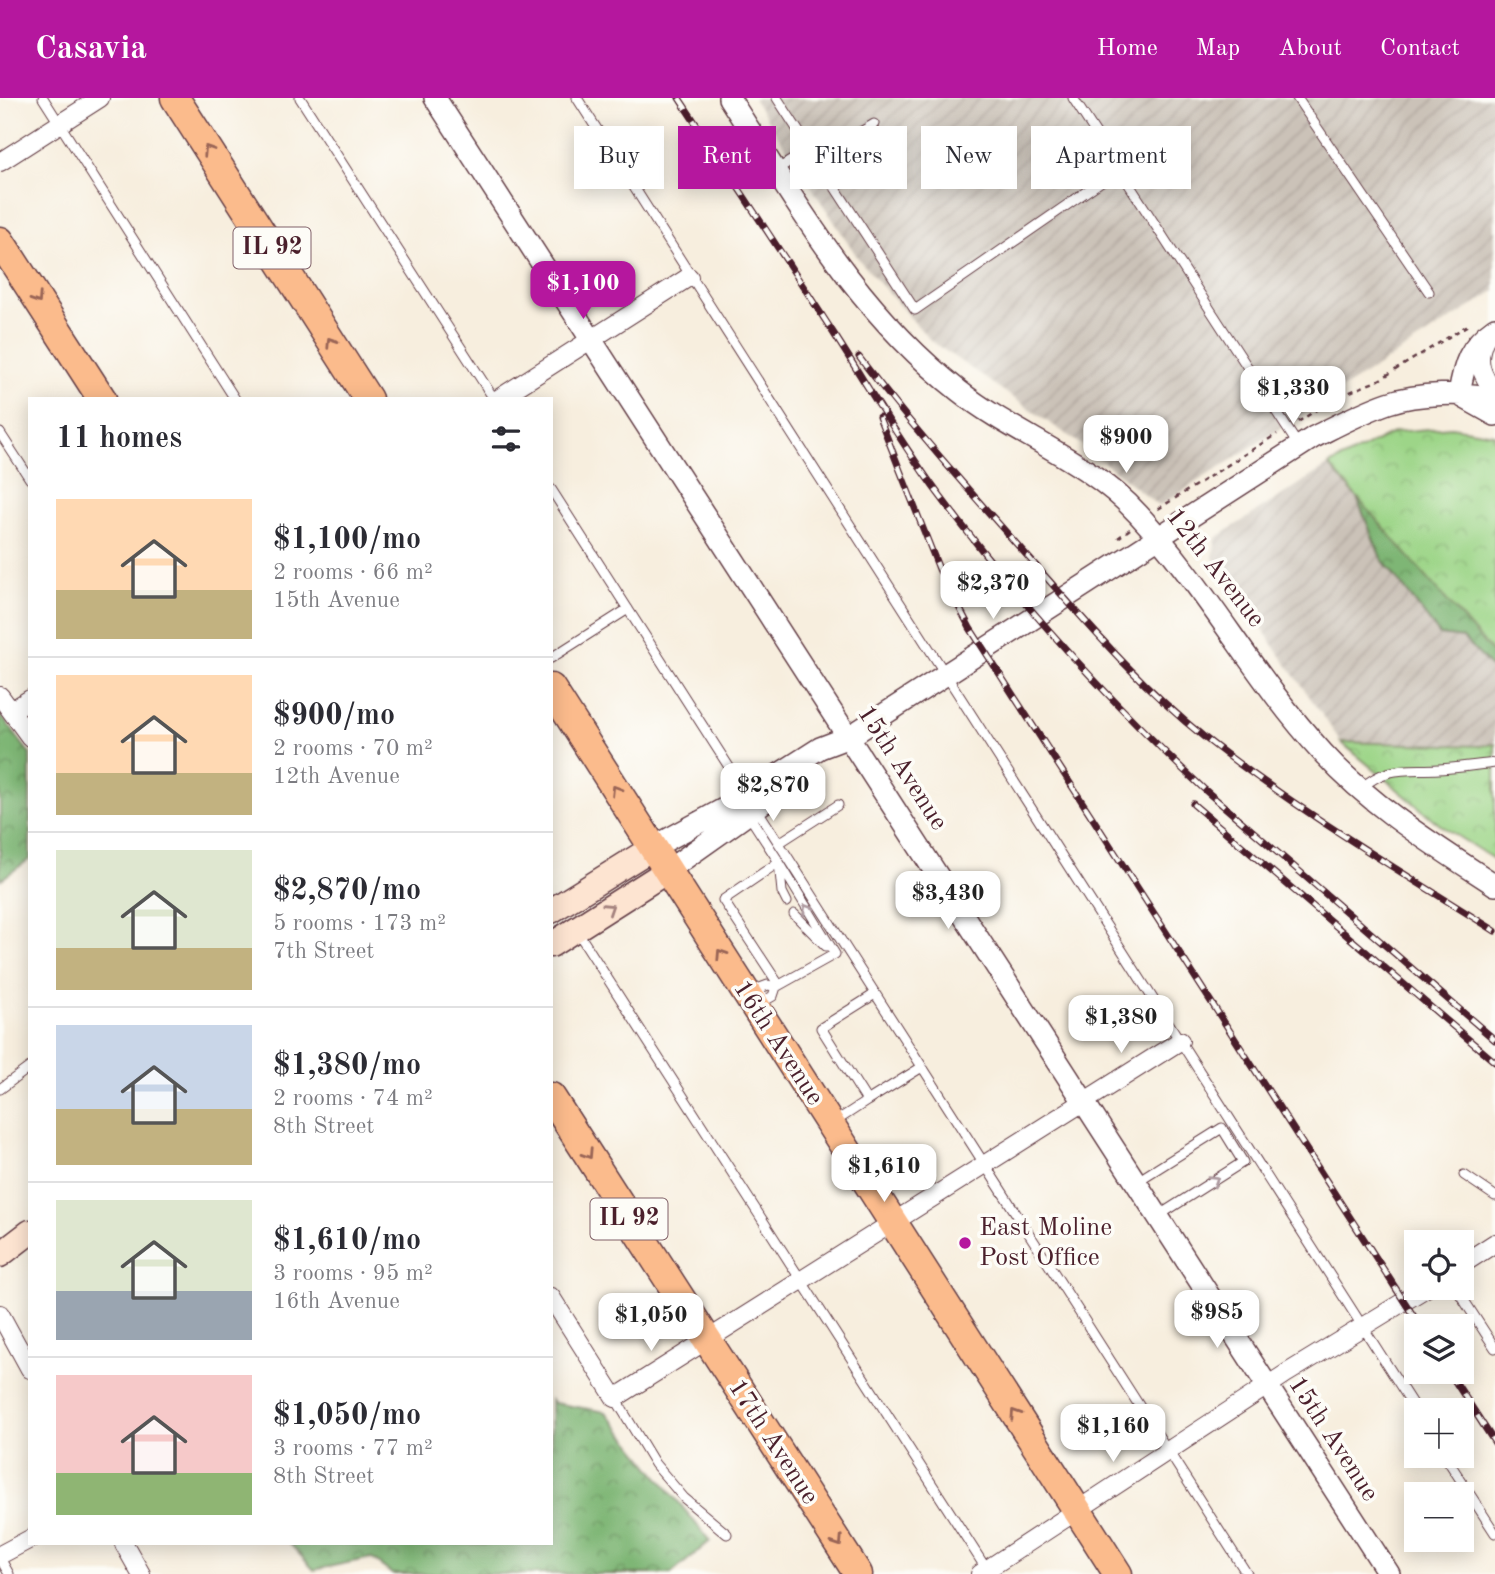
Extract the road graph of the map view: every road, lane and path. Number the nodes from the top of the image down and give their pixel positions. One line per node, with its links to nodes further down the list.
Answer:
1 (43, 98): 11 (lane)
2 (100, 98): 11 (street)
3 (175, 98): 32 (main road, IL 92, one-way to 3)
4 (300, 98): 33 (lane)
5 (435, 98): 27 (street, 15th Avenue)
6 (577, 98): 24 (lane)
7 (729, 98): 13 (street, 12th Avenue)
8 (777, 98): 14 (lane)
9 (1073, 98): 16 (lane)
10 (1297, 98): 25 (lane)
11 (60, 124): 18 (street); 31 (lane)
12 (874, 124): 15 (lane)
13 (747, 126)
14 (795, 126)
15 (871, 126)
16 (1091, 126)
17 (790, 161): 19 (lane)
18 (0, 162)
19 (776, 170): 41 (street, 12th Avenue)
20 (836, 189): 21 (lane)
21 (1090, 189)
22 (1132, 189): 38 (lane)
23 (0, 241): 30 (main road, one-way to 30)
24 (689, 276): 27 (street); 44 (lane)
25 (1429, 292)
26 (1492, 330): 28 (street); 29 (street)
27 (591, 339): 34 (street); 49 (street, 15th Avenue)
28 (1495, 392)
29 (1459, 394): 35 (street); 36 (street); 38 (street)
30 (101, 397)
31 (234, 397)
32 (367, 397)
33 (495, 397)
34 (499, 397)
35 (1495, 398)
36 (1495, 415)
37 (0, 433): 39 (lane)
38 (1299, 447): 41 (street)
39 (28, 476)
40 (553, 492): 42 (lane)
41 (1158, 539): 44 (street); 51 (street, 12th Avenue)
42 (628, 608): 43 (lane); 53 (lane)
43 (553, 657)
44 (946, 676): 49 (street); 67 (lane)
45 (553, 691): 55 (main road, 16th Avenue, one-way to 45)
46 (28, 699): 47 (street)
47 (5, 704): 48 (street)
48 (28, 734)
49 (849, 737): 53 (street); 73 (street, 15th Avenue)
50 (1495, 764): 51 (lane)
51 (1360, 789): 57 (street, 12th Avenue)
52 (838, 805): 54 (lane)
53 (751, 806): 54 (lane); 55 (street); 56 (lane)
54 (779, 843): 65 (lane)
55 (660, 859): 59 (main road); 61 (main road, one-way to 55); 66 (main road, 16th Avenue, one-way to 55)
56 (779, 862): 58 (lane); 63 (lane, one-way to 56); 64 (lane)
57 (1495, 885)
58 (788, 902)
59 (556, 905)
60 (794, 914): 63 (lane)
61 (576, 929): 62 (main road); 85 (lane)
62 (553, 944)
63 (835, 954): 64 (lane)
64 (778, 986): 66 (lane)
65 (875, 994): 68 (lane); 72 (lane)
66 (756, 998): 74 (main road, 16th Avenue)
67 (1180, 1041): 73 (street); 90 (lane)
68 (922, 1067): 72 (lane); 75 (lane)
69 (28, 1068): 70 (lane)
70 (0, 1089)
71 (553, 1100): 91 (main road, 17th Avenue / IL 92, one-way to 91)
72 (867, 1101): 74 (lane)
73 (1083, 1101): 75 (street); 77 (street, 15th Avenue)
74 (830, 1125): 80 (main road, 16th Avenue)
75 (984, 1164): 80 (street); 97 (lane)
76 (1464, 1175): 78 (lane)
77 (1135, 1183): 79 (street, 15th Avenue); 79 (lane, one-way to 77)
78 (1495, 1196)
79 (1157, 1216): 94 (street, 15th Avenue)
80 (892, 1222): 85 (street); 99 (main road, 16th Avenue, one-way to 80)
81 (28, 1234): 83 (main road)
82 (1495, 1243): 84 (street)
83 (0, 1255)
84 (1474, 1257)
85 (801, 1281): 91 (street); 105 (lane)
86 (553, 1300): 95 (street)
87 (1407, 1300): 90 (street)
88 (1464, 1300): 92 (lane)
89 (0, 1314): 93 (street)
90 (1362, 1328): 94 (street); 96 (lane)
91 (707, 1340): 95 (street); 108 (main road, 17th Avenue / IL 92, one-way to 108)
92 (1495, 1348)
93 (28, 1365)
94 (1266, 1387): 97 (street); 111 (street, 15th Avenue)
95 (615, 1398): 101 (lane)
96 (1408, 1398)
97 (1168, 1451): 99 (street); 110 (lane)
98 (1453, 1468): 100 (lane)
99 (1076, 1510): 105 (street); 109 (main road, 16th Avenue)
100 (1495, 1532)
101 (727, 1534)
102 (28, 1540): 104 (street)
103 (125, 1545): 107 (street)
104 (0, 1557): 106 (lane)
105 (985, 1573)
106 (9, 1574)
107 (141, 1574)
108 (859, 1574)
109 (1118, 1574)
110 (1247, 1574)
111 (1389, 1574)

